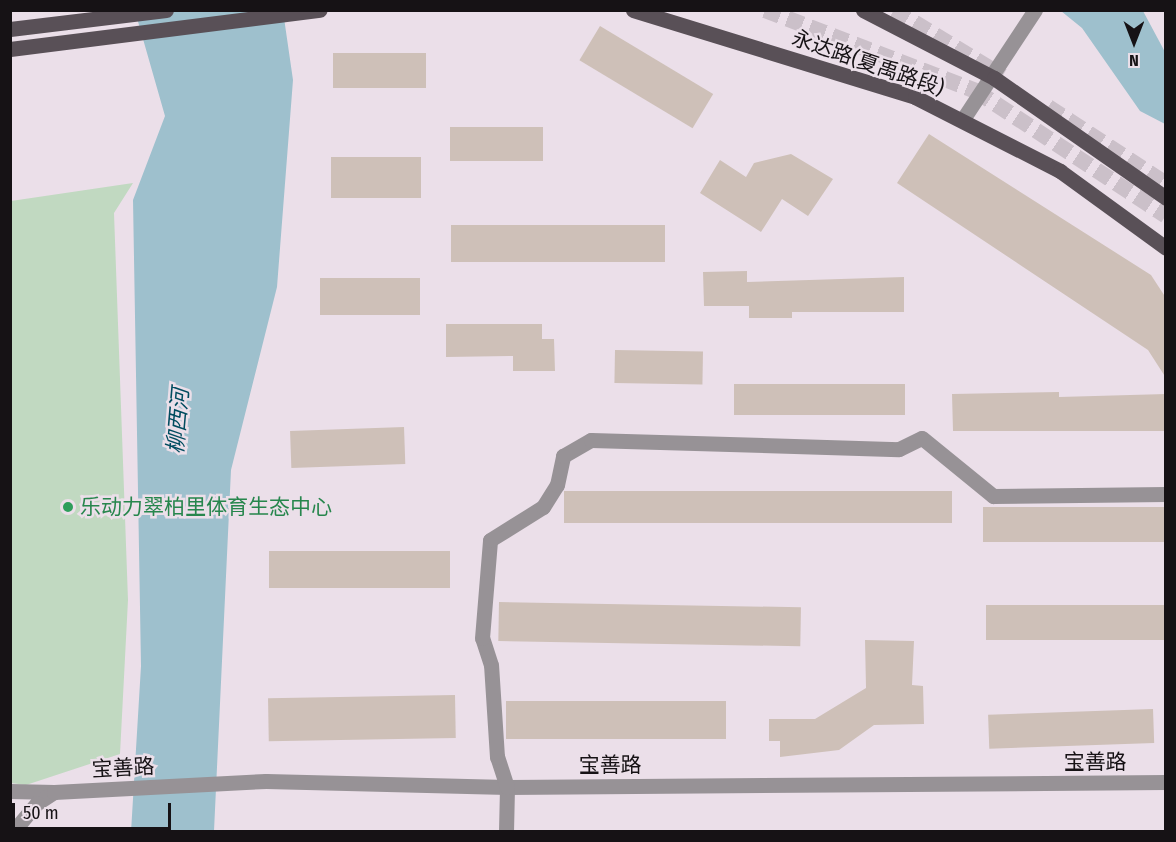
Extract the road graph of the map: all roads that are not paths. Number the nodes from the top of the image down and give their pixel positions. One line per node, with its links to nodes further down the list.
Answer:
1 (166, 10): 6 (main road)
2 (633, 10): 9 (main road, 永达路(夏禹路段))
3 (863, 10): 8 (main road, 永达路(夏禹路段))
4 (1035, 10): 8 (street)
5 (315, 11): 7 (main road)
6 (10, 29)
7 (10, 50)
8 (994, 78): 9 (street); 10 (main road, 永达路(夏禹路段))
9 (963, 119): 11 (main road, 永达路(夏禹路段))
10 (1166, 198)
11 (1166, 248)
12 (1166, 494): 14 (street)
13 (1166, 782): 14 (street, 宝善路)
14 (507, 787): 16 (street, 宝善路); 18 (street)
15 (10, 791): 16 (street, 宝善路)
16 (54, 792): 17 (street)
17 (13, 831)
18 (506, 831)

